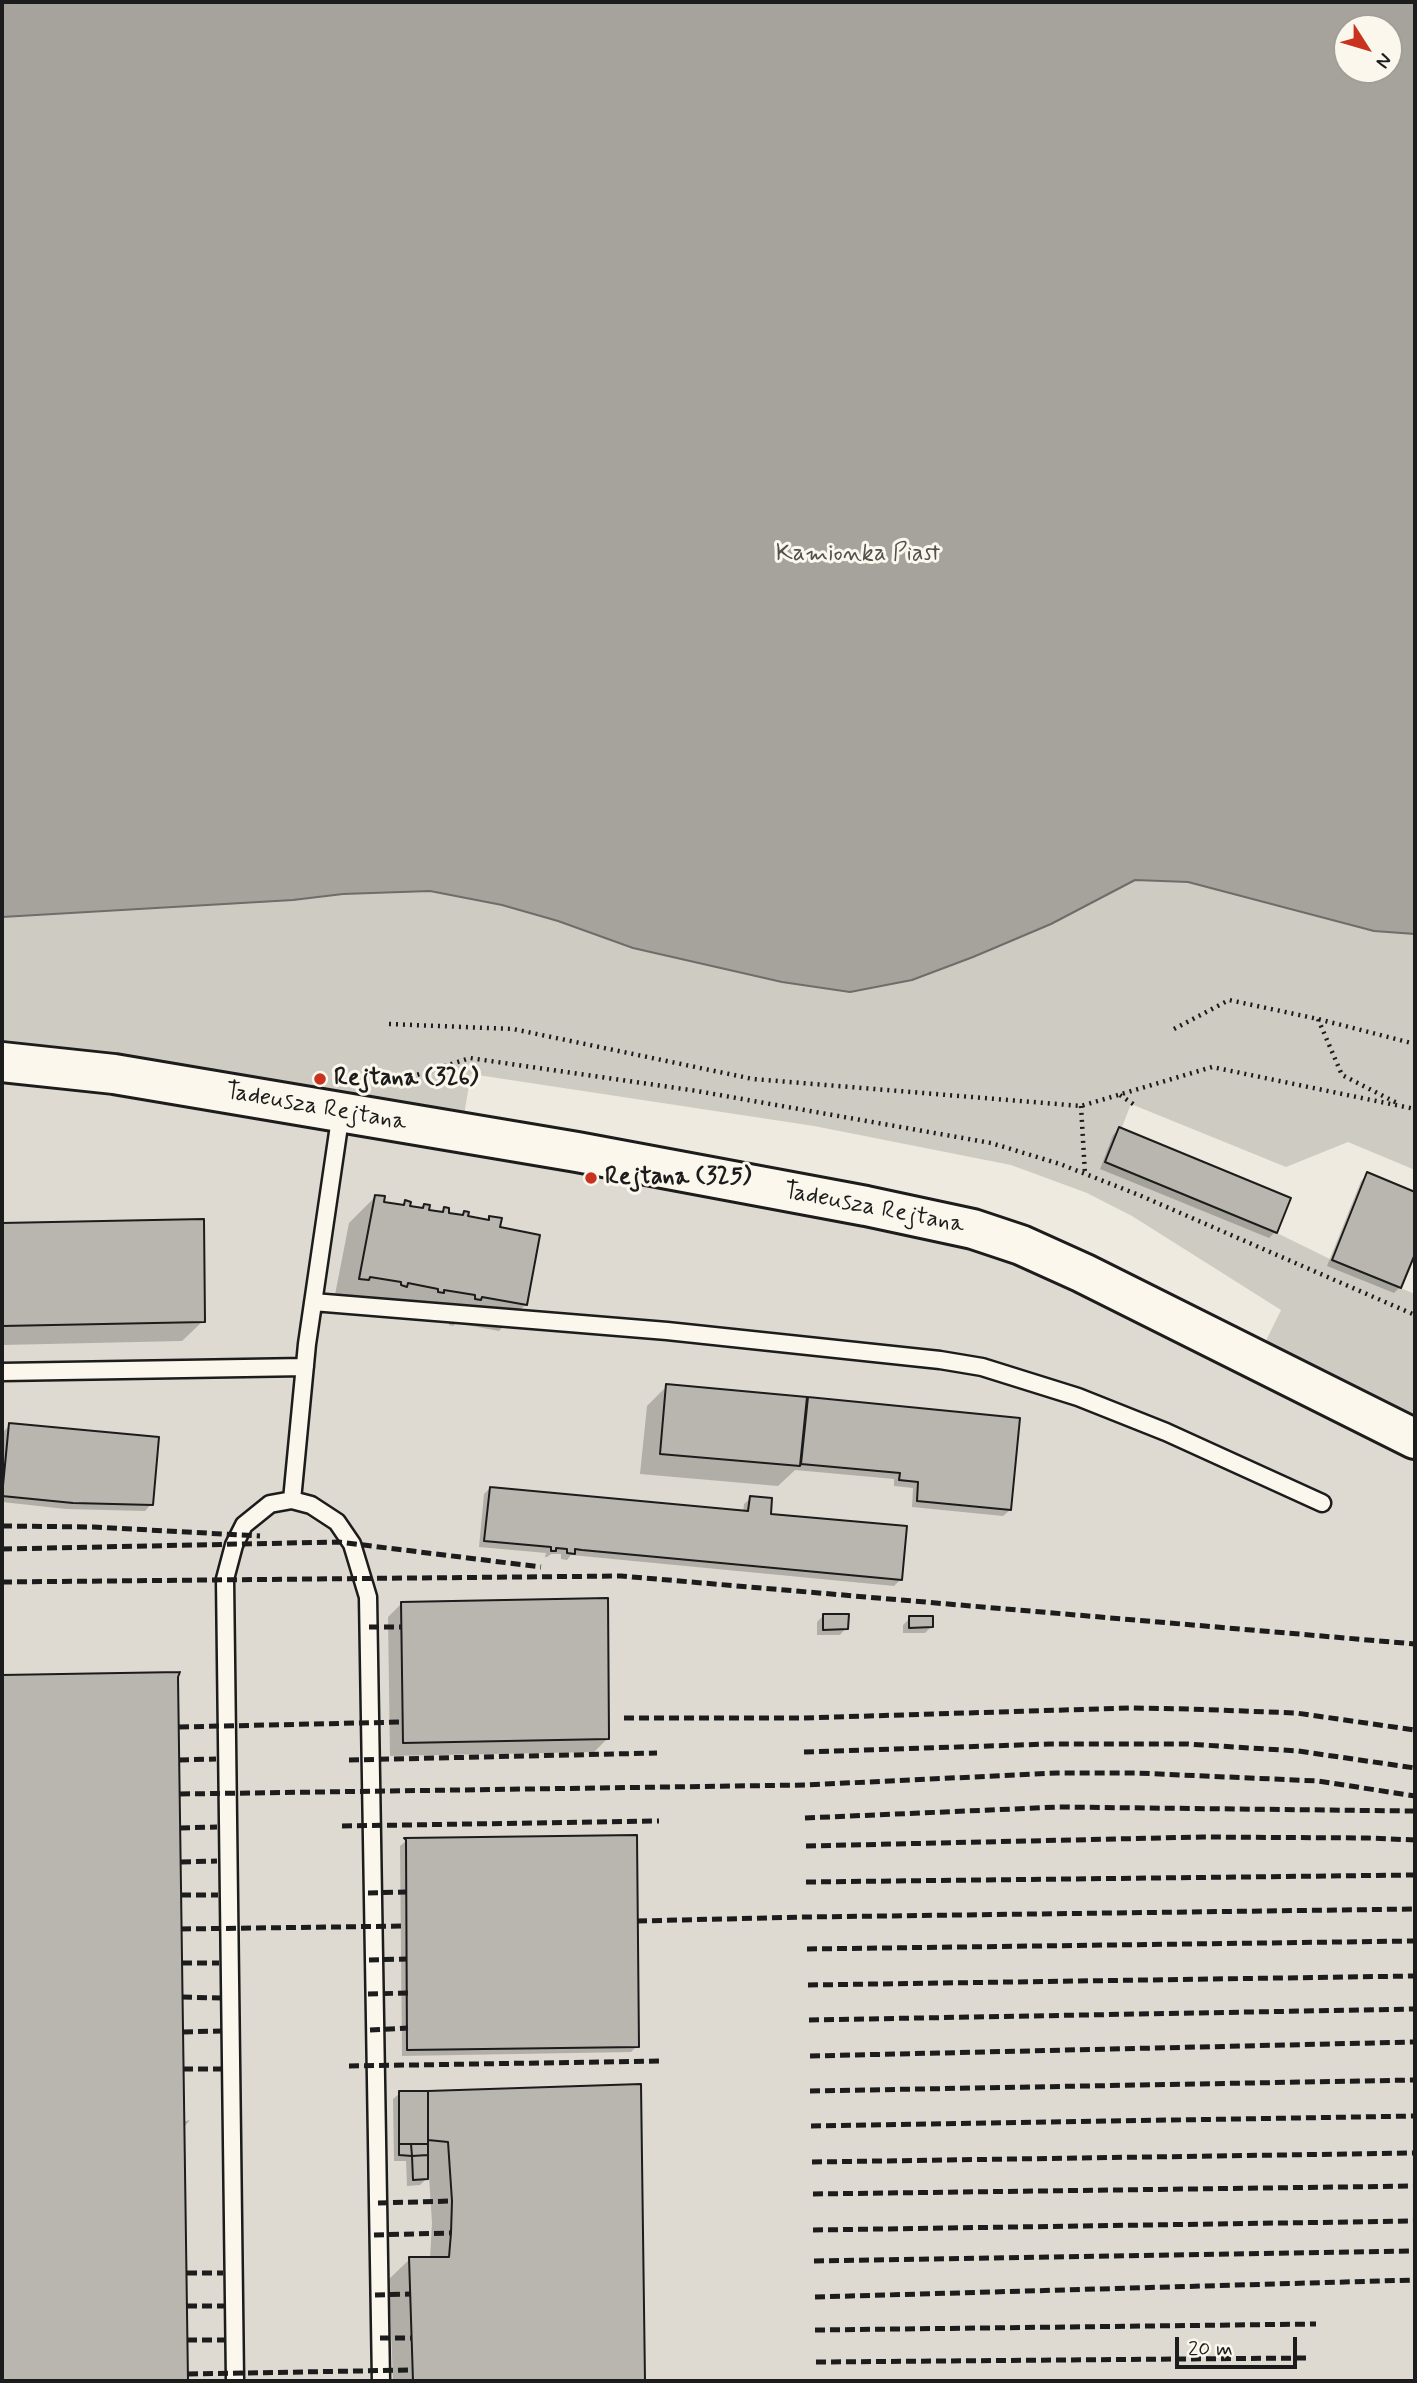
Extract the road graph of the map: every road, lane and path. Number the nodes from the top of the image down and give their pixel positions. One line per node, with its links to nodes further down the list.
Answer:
1 (1318, 1019): 3 (path); 4 (path); 10 (path)
2 (389, 1024): 9 (path)
3 (1174, 1029)
4 (1415, 1044)
5 (2, 1062): 12 (street, Tadeusza Rejtana)
6 (391, 1077): 13 (path)
7 (1120, 1096): 8 (path); 9 (path); 10 (path)
8 (1136, 1105)
9 (1081, 1106): 13 (path)
10 (1406, 1107): 11 (path)
11 (1415, 1110)
12 (341, 1112): 14 (lane); 18 (street, Tadeusza Rejtana)
13 (1085, 1174): 15 (path)
14 (313, 1302): 16 (lane); 20 (lane)
15 (1415, 1315)
16 (305, 1367): 17 (lane); 19 (lane)
17 (2, 1372)
18 (1415, 1439)
19 (292, 1500): 21 (lane); 22 (lane)
20 (1322, 1503)
21 (235, 2381)
22 (381, 2381)

